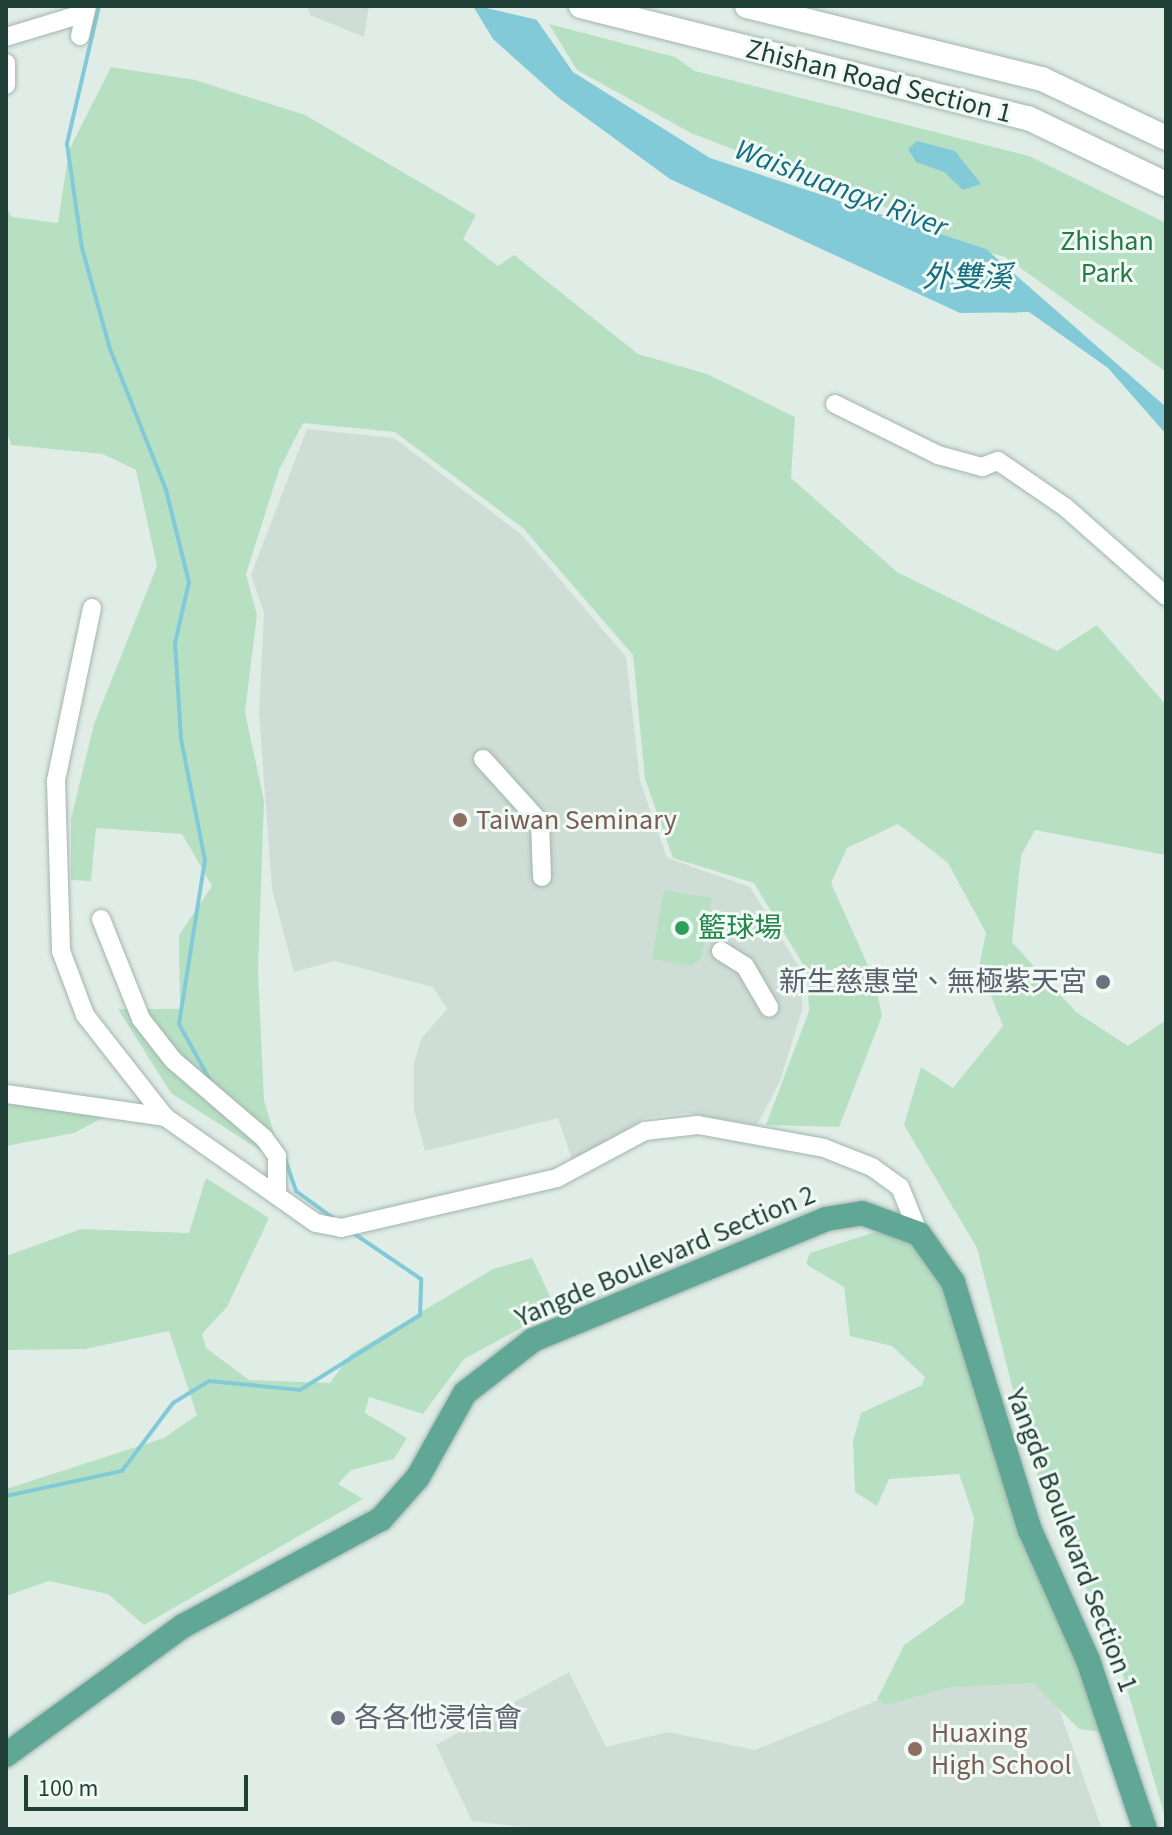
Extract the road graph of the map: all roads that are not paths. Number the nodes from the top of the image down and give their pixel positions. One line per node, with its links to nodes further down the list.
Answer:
1 (581, 6): 9 (main road, Zhishan Road Section 1)
2 (747, 6): 8 (main road, Zhishan Road Section 1)
3 (86, 10): 4 (street); 5 (street)
4 (80, 36)
5 (6, 37)
6 (6, 63): 7 (street)
7 (6, 85)
8 (1166, 138)
9 (1166, 184)
10 (835, 404): 11 (street)
11 (1166, 596)
12 (92, 608): 19 (street)
13 (483, 759): 14 (street)
14 (542, 877)
15 (101, 919): 20 (street)
16 (721, 951): 17 (street)
17 (769, 1007)
18 (6, 1094): 19 (street)
19 (165, 1117): 20 (street)
20 (277, 1192): 21 (street)
21 (919, 1234): 22 (main road, Yangde Boulevard Section 2); 23 (main road, Yangde Boulevard Section 1)
22 (6, 1755)
23 (1145, 1829)

